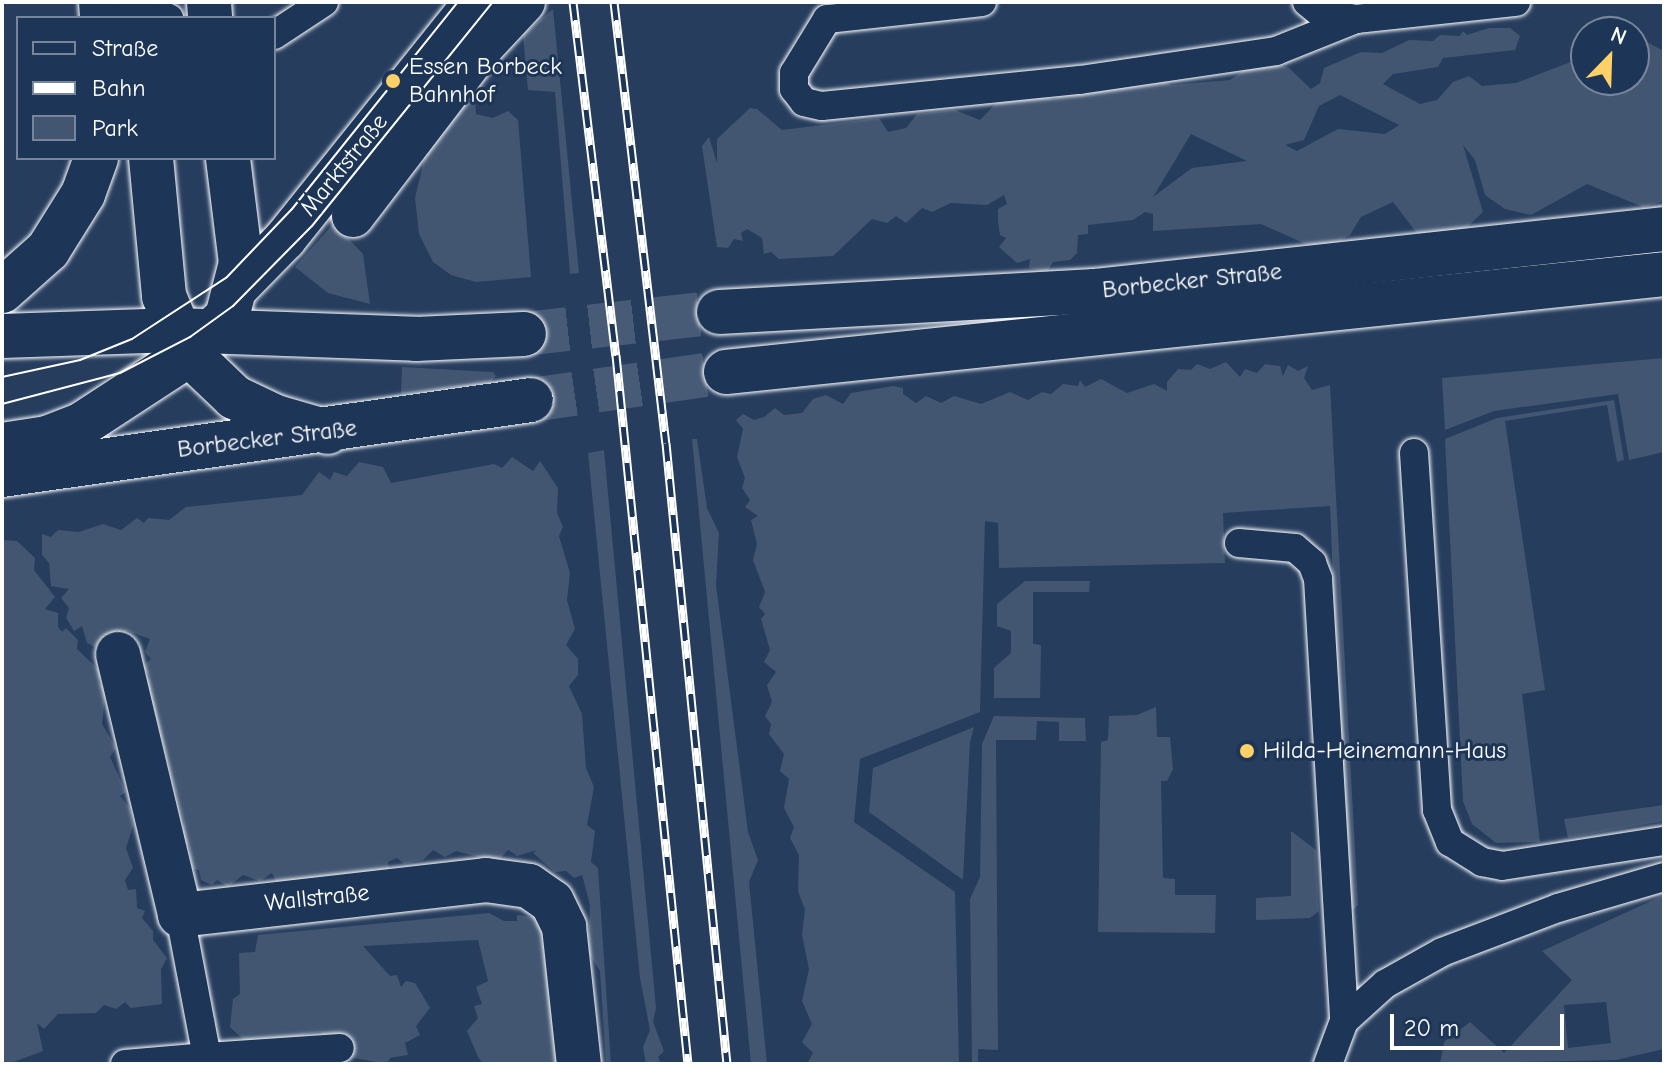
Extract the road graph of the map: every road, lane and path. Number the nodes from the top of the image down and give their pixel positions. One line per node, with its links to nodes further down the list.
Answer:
1 (136, 2): 8 (lane)
2 (324, 2): 10 (lane)
3 (475, 2): 17 (street, Marktstraße)
4 (524, 2): 14 (street, Marktstraße)
5 (982, 2): 9 (lane)
6 (1307, 2): 9 (lane)
7 (1516, 2): 9 (lane)
8 (165, 16)
9 (1356, 19)
10 (276, 34)
11 (95, 160): 18 (street)
12 (151, 160): 22 (street)
13 (228, 160): 17 (street)
14 (353, 216)
15 (1664, 229): 19 (street, Borbecker Straße)
16 (1664, 274): 23 (street, Borbecker Straße)
17 (238, 287): 22 (street)
18 (2, 291)
19 (719, 312)
20 (524, 334): 22 (street)
21 (2, 336): 22 (street)
22 (192, 338): 25 (street); 26 (street)
23 (726, 372)
24 (531, 400): 25 (street, Borbecker Straße)
25 (329, 432): 28 (street, Borbecker Straße)
26 (2, 445)
27 (1414, 453): 31 (lane)
28 (2, 475)
29 (1239, 543): 34 (lane)
30 (118, 654): 33 (street)
31 (1664, 841)
32 (1664, 877): 34 (lane)
33 (180, 915): 36 (lane); 38 (street, Wallstraße)
34 (1344, 1021): 39 (lane)
35 (340, 1048): 36 (lane)
36 (207, 1057): 37 (lane)
37 (125, 1064)
38 (579, 1064)
39 (1328, 1064)

